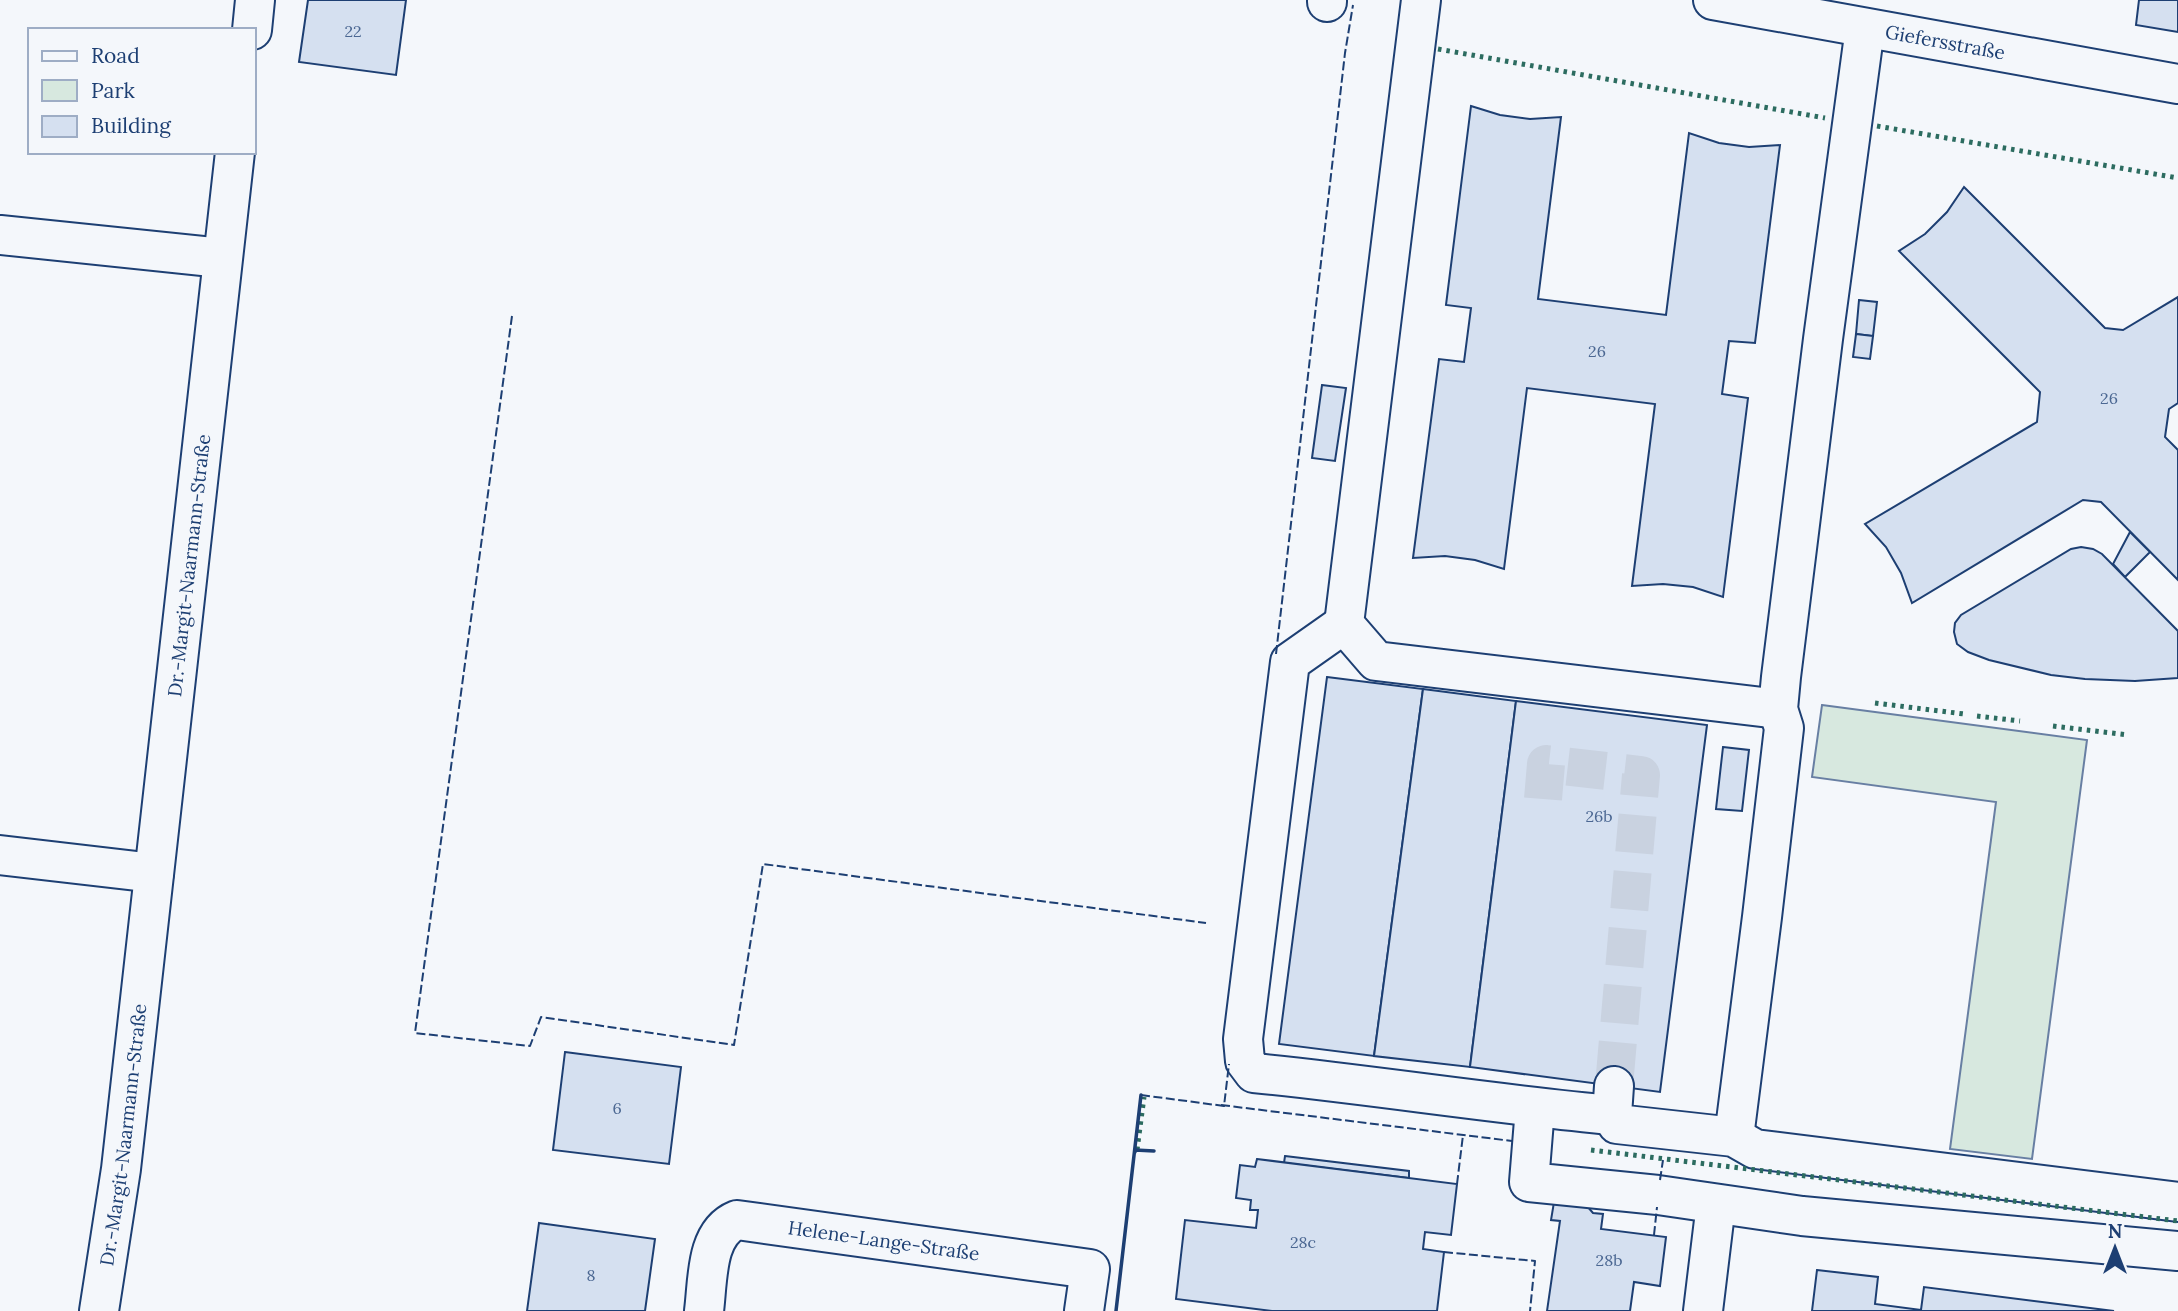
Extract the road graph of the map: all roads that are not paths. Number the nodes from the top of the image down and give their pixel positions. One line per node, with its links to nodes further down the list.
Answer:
1 (256, 0): 4 (street)
2 (1421, 0): 10 (street)
3 (1713, 0): 5 (street, Giefersstraße)
4 (252, 28)
5 (1865, 29): 6 (street, Giefersstraße); 11 (street)
6 (2178, 84)
7 (236, 154): 9 (street, Dr.-Margit-Naarmann-Straße)
8 (0, 235): 9 (street)
9 (222, 258): 13 (street, Dr.-Margit-Naarmann-Straße)
10 (1344, 624): 11 (street); 14 (street)
11 (1778, 709): 15 (street)
12 (0, 855): 13 (street)
13 (154, 873): 19 (street, Dr.-Margit-Naarmann-Straße)
14 (1535, 1108): 15 (street); 17 (street)
15 (1734, 1137): 16 (street)
16 (2178, 1202)
17 (1716, 1204): 18 (street); 22 (street)
18 (2178, 1251)
19 (99, 1311)
20 (704, 1311): 21 (street, Helene-Lange-Straße)
21 (1084, 1311)
22 (1703, 1311)

